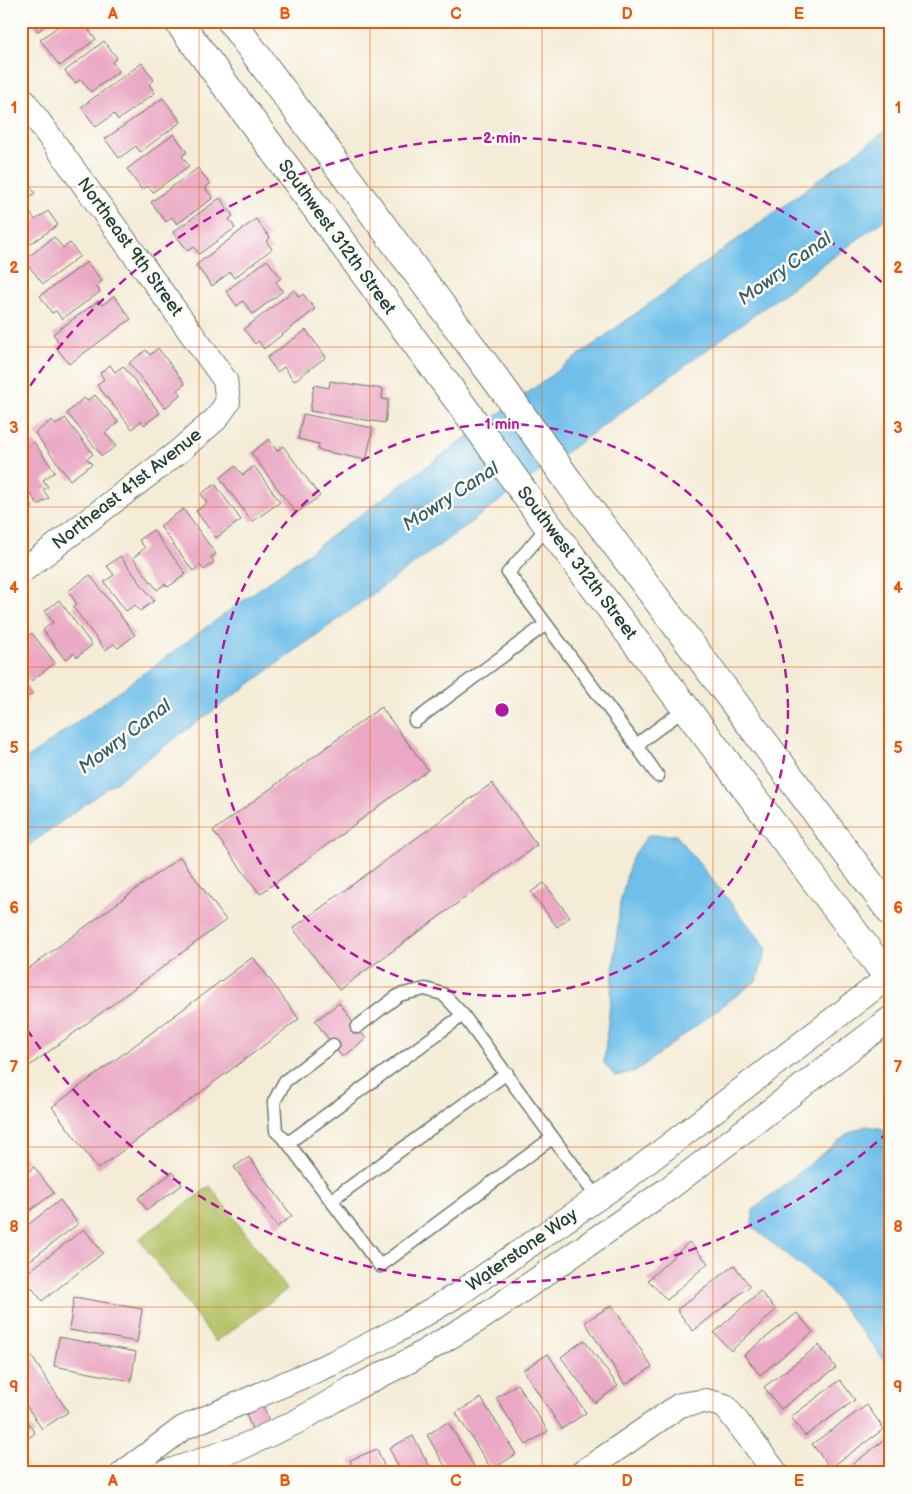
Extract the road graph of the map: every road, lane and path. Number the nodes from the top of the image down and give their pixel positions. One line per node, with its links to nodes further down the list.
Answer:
1 (178, 21): 5 (main road, Southwest 312th Street)
2 (231, 21): 12 (main road)
3 (21, 97): 4 (street, Northeast 9th Street)
4 (228, 402): 6 (street, Northeast 41st Avenue)
5 (542, 517): 7 (lane); 8 (main road, Southwest 312th Street)
6 (21, 572)
7 (546, 624): 9 (lane); 10 (lane)
8 (686, 708): 10 (lane); 13 (main road, Southwest 312th Street)
9 (414, 721)
10 (636, 745): 11 (lane)
11 (658, 776)
12 (891, 912)
13 (890, 978): 21 (street, Waterstone Way)
14 (463, 1015): 16 (lane); 18 (lane); 20 (lane)
15 (891, 1018): 26 (street, Waterstone Way)
16 (357, 1027)
17 (333, 1045): 20 (lane)
18 (507, 1073): 19 (lane); 22 (lane)
19 (552, 1138): 21 (lane); 22 (lane)
20 (288, 1143): 22 (lane)
21 (598, 1198): 25 (street, Waterstone Way)
22 (332, 1200)
23 (591, 1470): 24 (street)
24 (772, 1471)
25 (122, 1473)
26 (164, 1473)

